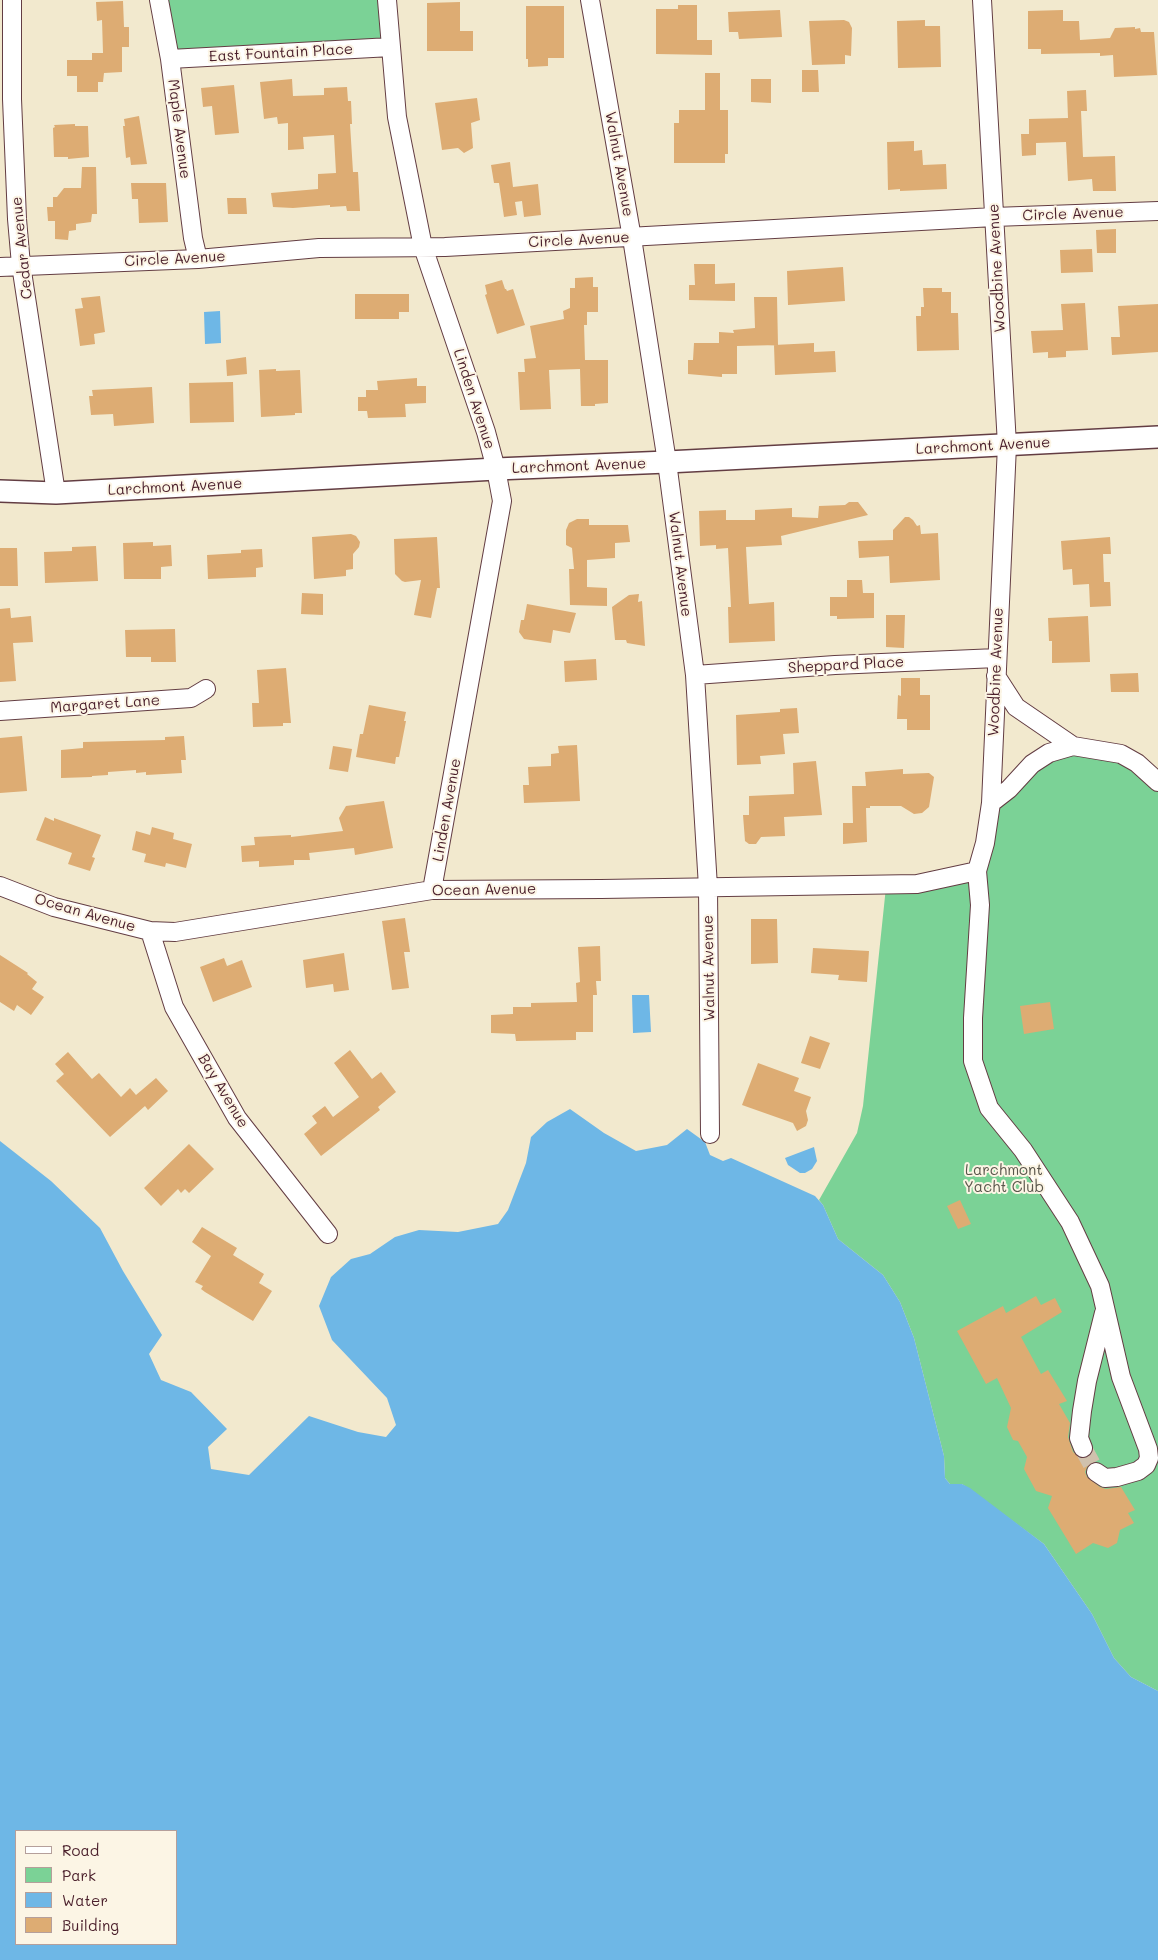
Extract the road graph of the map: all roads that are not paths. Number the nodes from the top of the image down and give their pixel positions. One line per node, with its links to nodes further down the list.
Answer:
1 (12, 0): 13 (street, Cedar Avenue)
2 (159, 0): 7 (street, Maple Avenue)
3 (387, 0): 6 (street, Linden Avenue)
4 (590, 0): 10 (street, Walnut Avenue)
5 (982, 0): 9 (street, Woodbine Avenue)
6 (391, 47): 7 (street, East Fountain Place); 11 (street, Linden Avenue)
7 (170, 59): 12 (street, Maple Avenue)
8 (1158, 211): 9 (street, Circle Avenue)
9 (994, 218): 10 (street, Circle Avenue); 16 (street, Woodbine Avenue)
10 (632, 238): 11 (street, Circle Avenue); 17 (street, Walnut Avenue)
11 (424, 247): 12 (street, Circle Avenue); 18 (street, Linden Avenue)
12 (198, 258): 13 (street, Circle Avenue)
13 (21, 265): 14 (street, Circle Avenue); 20 (street, Cedar Avenue)
14 (0, 267)
15 (1158, 437): 16 (street, Larchmont Avenue)
16 (1006, 445): 17 (street, Larchmont Avenue); 21 (street, Woodbine Avenue)
17 (667, 462): 18 (street, Larchmont Avenue); 22 (street, Walnut Avenue)
18 (496, 469): 20 (street, Larchmont Avenue); 32 (street, Linden Avenue)
19 (0, 491): 20 (street, Larchmont Avenue)
20 (56, 494)
21 (997, 658): 22 (street, Sheppard Place); 23 (street, Woodbine Avenue)
22 (695, 675): 31 (street, Walnut Avenue)
23 (996, 676): 26 (street); 28 (street, Woodbine Avenue)
24 (206, 689): 25 (street, Margaret Lane)
25 (0, 711)
26 (1073, 746): 27 (street); 28 (street)
27 (1158, 782)
28 (991, 803): 29 (street, Woodbine Avenue)
29 (977, 871): 31 (street, Ocean Avenue); 36 (street, Woodbine Avenue)
30 (0, 886): 33 (street, Ocean Avenue)
31 (708, 887): 32 (street, Ocean Avenue); 34 (street, Walnut Avenue)
32 (432, 890): 33 (street, Ocean Avenue)
33 (150, 931): 35 (street, Bay Avenue)
34 (710, 1134)
35 (328, 1234)
36 (1105, 1307): 37 (street, Woodbine Avenue); 38 (street, Woodbine Avenue)
37 (1083, 1448)
38 (1096, 1472)

